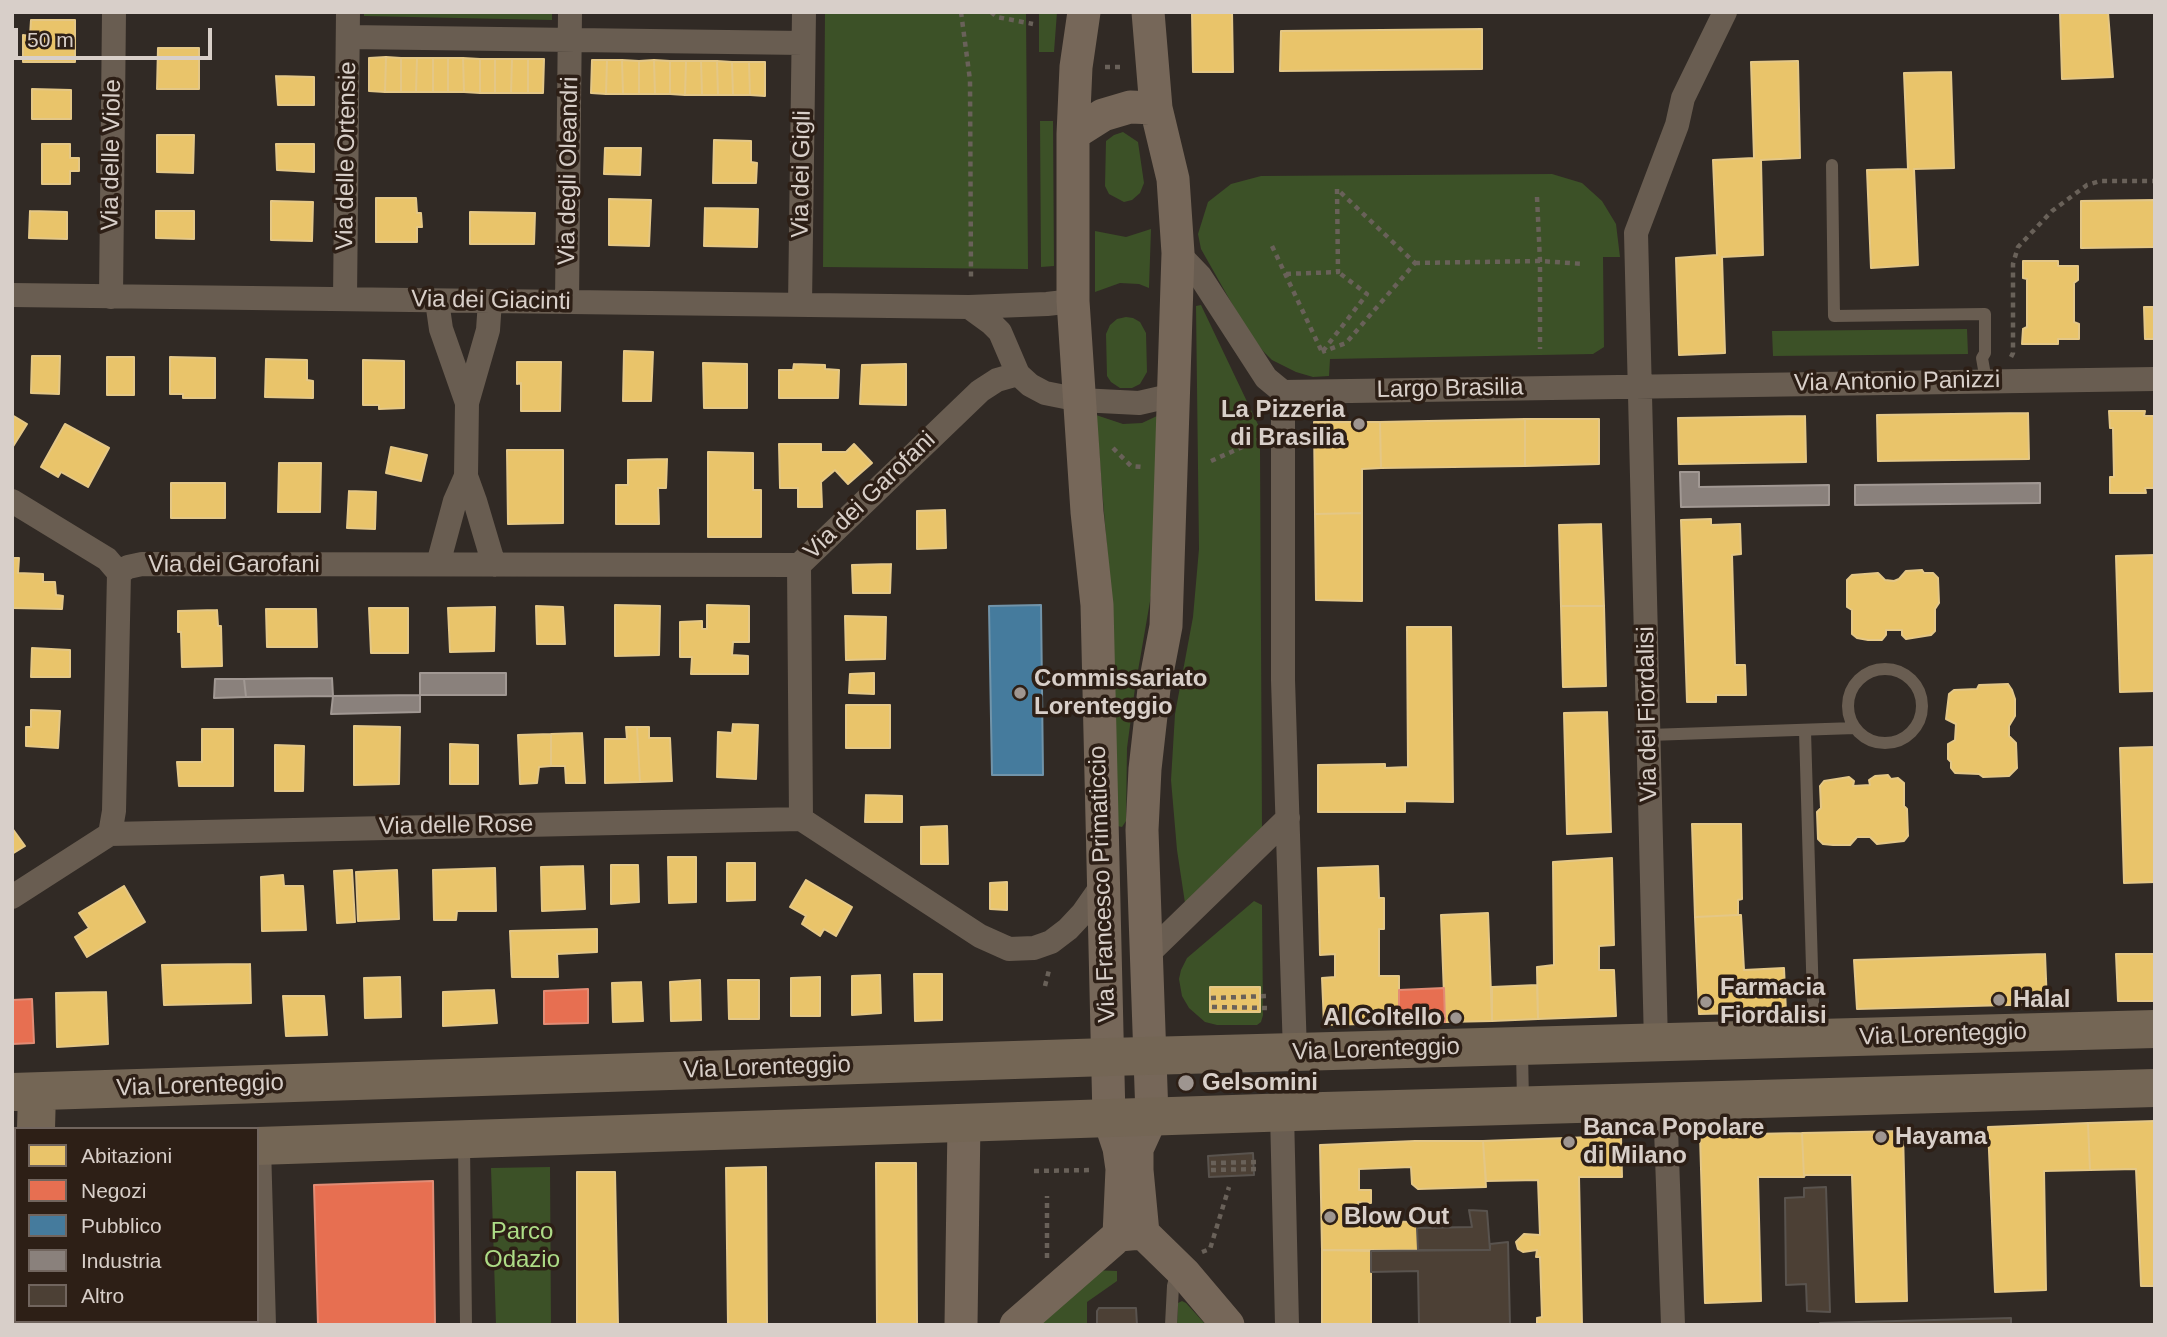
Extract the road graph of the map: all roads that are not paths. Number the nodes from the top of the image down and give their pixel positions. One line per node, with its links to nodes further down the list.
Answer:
1 (114, 12): 16 (street, Via delle Viole)
2 (348, 12): 8 (street, Via delle Ortensie)
3 (570, 12): 9 (street, Via degli Oleandri)
4 (804, 12): 10 (street, Via dei Gigli)
5 (1083, 12): 12 (street)
6 (1148, 12): 11 (street)
7 (1726, 12): 27 (street)
8 (348, 37): 9 (street, Via degli Oleandri); 17 (street, Via delle Ortensie)
9 (570, 40): 10 (street); 21 (street, Via degli Oleandri)
10 (803, 43): 22 (street, Via dei Gigli)
11 (1156, 108): 12 (street); 14 (street)
12 (1073, 134): 18 (street)
13 (1832, 165): 26 (lane)
14 (1178, 253): 28 (street); 29 (street)
15 (12, 295): 16 (street, Via dei Giacinti)
16 (111, 297): 17 (street, Via dei Giacinti)
17 (345, 299): 19 (street, Via dei Giacinti)
18 (1073, 300): 23 (street); 30 (street)
19 (437, 301): 20 (street, Via dei Giacinti); 31 (street)
20 (489, 301): 21 (street, Via dei Giacinti); 31 (street)
21 (567, 302): 22 (street, Via dei Giacinti)
22 (800, 304): 23 (street, Via dei Giacinti)
23 (969, 307): 24 (street)
24 (1018, 374): 30 (street); 36 (street, Via dei Garofani)
25 (2155, 379): 26 (street, Via Antonio Panizzi)
26 (1986, 381): 27 (street, Via Antonio Panizzi)
27 (1640, 386): 28 (street, Largo Brasilia); 40 (street, Via dei Fiordalisi)
28 (1283, 392): 41 (street)
29 (1174, 395): 30 (street); 44 (street, Via Francesco Primaticcio)
30 (1080, 400): 43 (street, Via Francesco Primaticcio)
31 (467, 403): 32 (street)
32 (466, 476): 34 (street); 35 (street)
33 (12, 501): 37 (street, Via dei Garofani)
34 (438, 564): 35 (street, Via dei Garofani); 37 (street, Via dei Garofani)
35 (494, 565): 36 (street, Via dei Garofani)
36 (799, 565): 42 (street)
37 (119, 573): 45 (street)
38 (1855, 728): 38 (lane); 39 (lane)
39 (1805, 731): 40 (lane); 50 (lane)
40 (1649, 735): 51 (street, Via dei Fiordalisi)
41 (1288, 818): 48 (street, Via Francesco Primaticcio); 53 (street)
42 (802, 819): 45 (street, Via delle Rose); 46 (street)
43 (1101, 819): 44 (street); 46 (street, Via Francesco Primaticcio)
44 (1142, 830): 48 (street, Via Francesco Primaticcio)
45 (110, 834): 47 (street)
46 (1104, 883): 55 (street, Via Francesco Primaticcio)
47 (12, 897)
48 (1145, 957): 54 (street, Via Francesco Primaticcio)
49 (2155, 1029): 50 (main road, Via Lorenteggio)
50 (1814, 1038): 51 (main road, Via Lorenteggio)
51 (1656, 1042): 52 (main road, Via Lorenteggio)
52 (1522, 1047): 53 (main road, Via Lorenteggio); 60 (lane)
53 (1295, 1053): 54 (main road, Via Lorenteggio)
54 (1150, 1056): 55 (main road, Via Lorenteggio); 62 (street, Via Francesco Primaticcio)
55 (1108, 1057): 56 (main road, Via Lorenteggio); 63 (street, Via Francesco Primaticcio)
56 (259, 1084): 59 (main road, Via Lorenteggio); 65 (main road)
57 (2155, 1088): 58 (main road)
58 (1665, 1101): 60 (main road); 78 (street)
59 (29, 1104)
60 (1523, 1105): 61 (main road)
61 (1282, 1113): 62 (main road); 77 (street)
62 (1152, 1116): 63 (main road); 69 (street)
63 (1109, 1118): 64 (main road); 69 (street, Via Francesco Primaticcio)
64 (964, 1123): 66 (main road); 73 (street)
65 (258, 1127)
66 (464, 1140): 67 (main road); 72 (lane)
67 (259, 1146)
68 (259, 1176): 71 (street)
69 (1131, 1234): 70 (street); 74 (street)
70 (1191, 1264): 75 (lane); 76 (street)
71 (264, 1325)
72 (466, 1325)
73 (961, 1325)
74 (1016, 1325)
75 (1171, 1325)
76 (1228, 1325)
77 (1287, 1325)
78 (1673, 1325)

